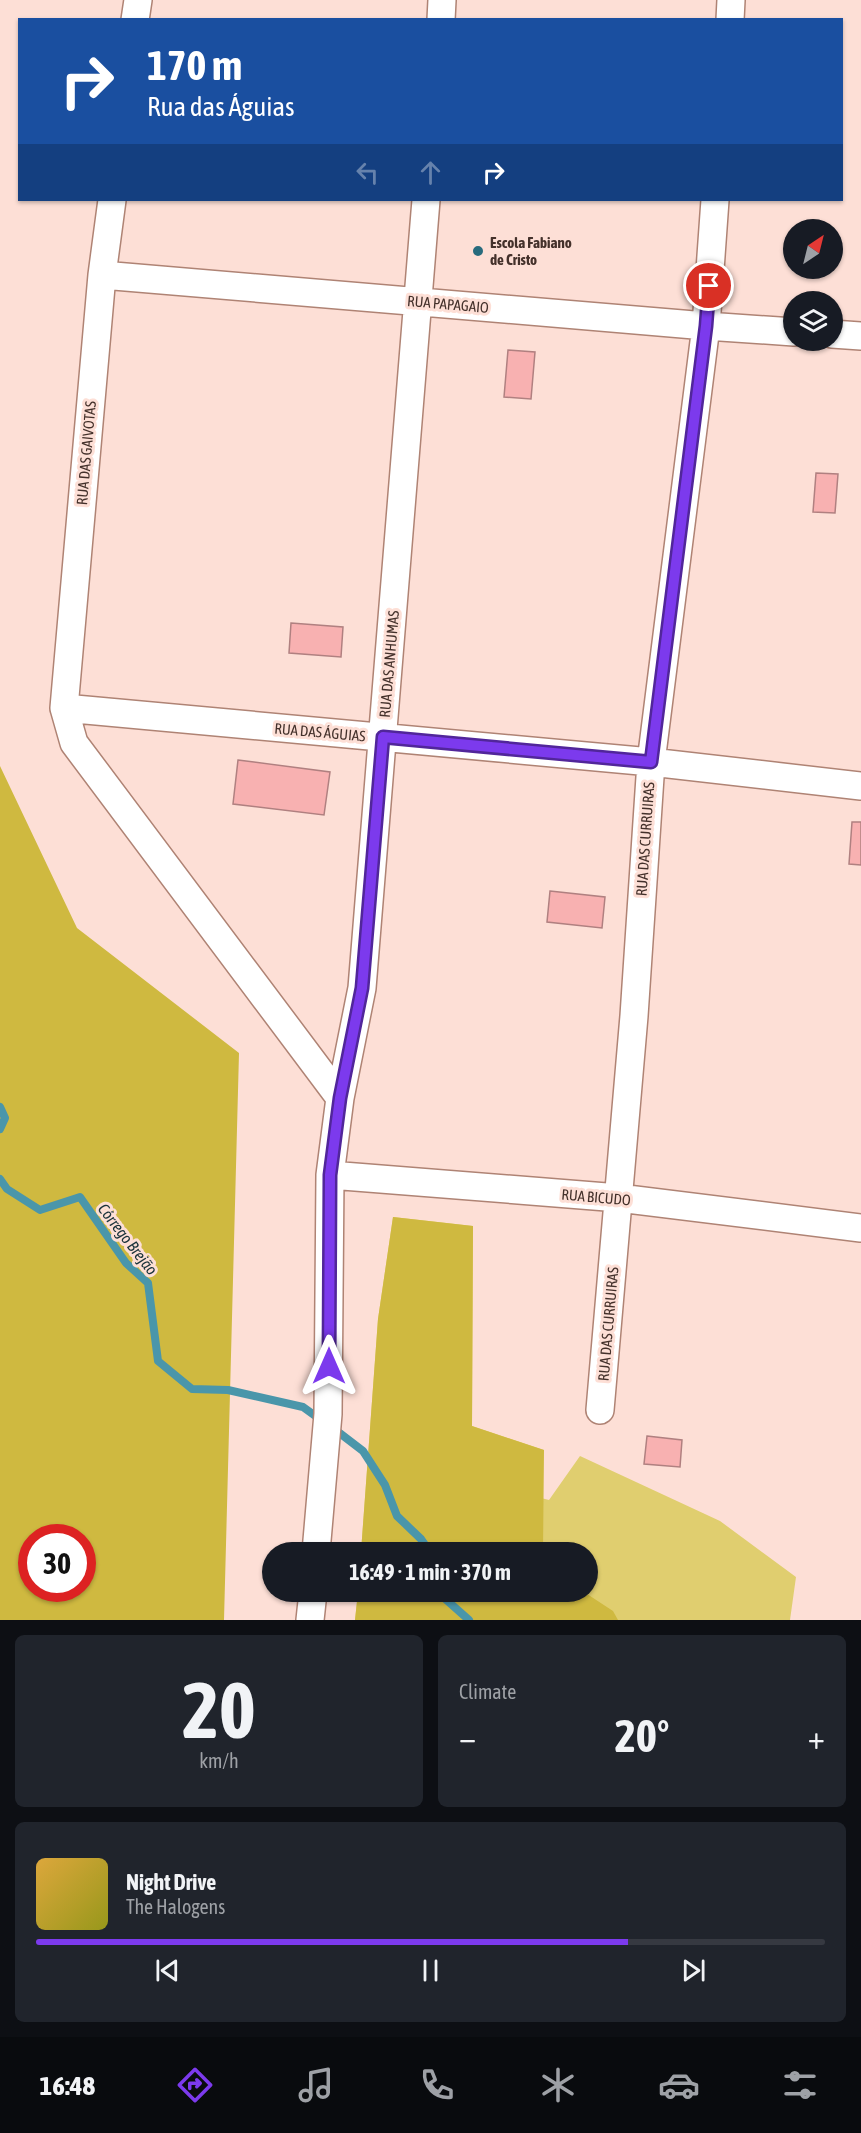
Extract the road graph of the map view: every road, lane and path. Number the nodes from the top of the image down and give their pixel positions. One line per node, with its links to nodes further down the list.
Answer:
1 (138, 0): 4 (street)
2 (442, 0): 5 (street)
3 (731, 0): 6 (street)
4 (135, 18)
5 (441, 18)
6 (730, 18)
7 (112, 201): 10 (street, RUA DAS GAIVOTAS)
8 (426, 201): 11 (street, RUA DAS ANHUMAS)
9 (715, 201): 12 (street, RUA DAS CURRUIRAS)
10 (102, 274): 11 (street, RUA PAPAGAIO); 16 (street, RUA DAS GAIVOTAS)
11 (418, 301): 12 (street, RUA PAPAGAIO); 17 (street, RUA DAS ANHUMAS)
12 (706, 326): 13 (street, RUA PAPAGAIO); 18 (street, RUA DAS CURRUIRAS)
13 (783, 331)
14 (843, 335): 15 (street)
15 (861, 336)
16 (64, 708): 17 (street, RUA DAS ÁGUIAS); 20 (street)
17 (383, 737): 18 (street, RUA DAS ÁGUIAS); 20 (street, RUA DAS ANHUMAS)
18 (651, 762): 19 (street, RUA DAS ÁGUIAS); 22 (street, RUA DAS CURRUIRAS)
19 (861, 786)
20 (340, 1098): 21 (street, RUA DAS ANHUMAS)
21 (330, 1175): 22 (street, RUA BICUDO); 25 (street, RUA DAS ANHUMAS)
22 (619, 1198): 23 (street, RUA BICUDO); 24 (street, RUA DAS CURRUIRAS)
23 (861, 1228)
24 (600, 1410)
25 (317, 1542)
26 (312, 1602): 27 (street)
27 (310, 1620)

